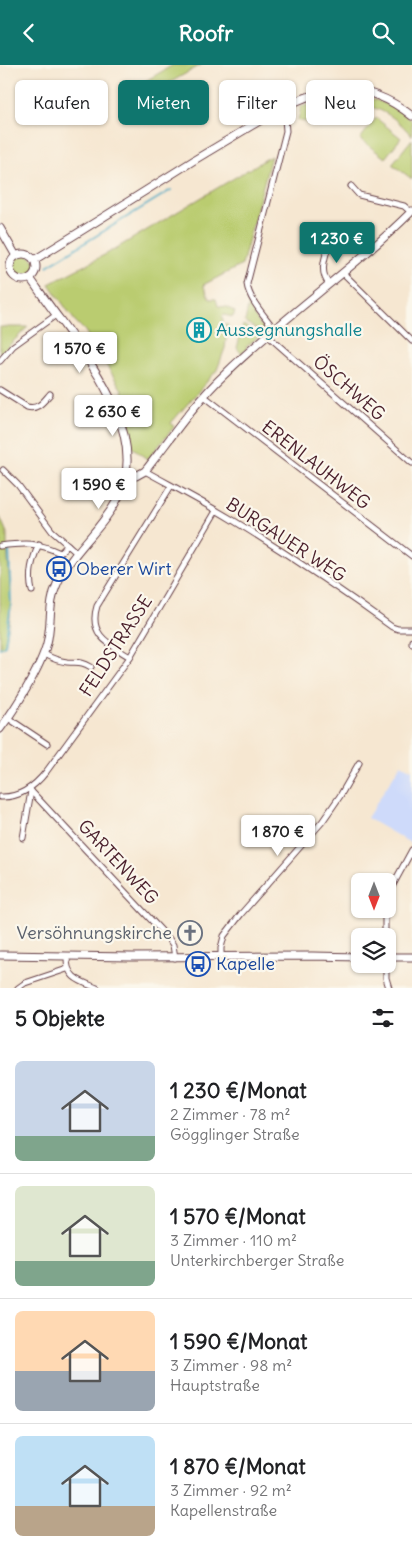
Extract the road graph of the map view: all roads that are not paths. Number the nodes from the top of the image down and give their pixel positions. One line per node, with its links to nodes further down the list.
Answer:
1 (296, 102): 2 (main road)
2 (412, 116)
3 (252, 125): 10 (main road)
4 (286, 125): 15 (street)
5 (351, 186): 6 (street)
6 (412, 212): 8 (main road)
7 (0, 228): 9 (main road)
8 (372, 249): 11 (main road); 13 (street)
9 (16, 256): 10 (main road); 12 (main road)
10 (34, 260): 12 (main road)
11 (343, 273): 13 (main road); 17 (street)
12 (30, 278): 14 (main road)
13 (329, 284): 15 (main road)
14 (56, 315): 18 (street); 25 (main road)
15 (274, 329): 16 (main road)
16 (267, 335): 21 (main road); 22 (street, ÖSCHWEG)
17 (412, 341)
18 (0, 361)
19 (0, 390): 20 (street)
20 (50, 395)
21 (204, 396): 24 (main road); 32 (street, ERENLAUHWEG)
22 (412, 463)
23 (3, 470): 29 (street)
24 (145, 471): 25 (main road); 26 (street, BURGAUER WEG)
25 (127, 474): 31 (main road)
26 (171, 485): 27 (street, BURGAUER WEG); 36 (street)
27 (216, 511): 34 (street, BURGAUER WEG); 36 (street, FELDSTRASSE)
28 (39, 544): 29 (street); 30 (street); 33 (street)
29 (68, 545): 31 (street)
30 (0, 546)
31 (77, 553): 35 (main road)
32 (412, 556)
33 (32, 591)
34 (412, 629)
35 (44, 654): 37 (street); 38 (main road)
36 (130, 657): 42 (street, FELDSTRASSE)
37 (91, 667)
38 (8, 717): 39 (main road); 40 (street)
39 (0, 729)
40 (47, 744)
41 (360, 763): 50 (street)
42 (30, 790): 43 (street, FELDSTRASSE); 44 (street); 49 (street, GARTENWEG)
43 (0, 797)
44 (23, 838)
45 (412, 850): 46 (street)
46 (396, 879)
47 (0, 955): 48 (main road)
48 (67, 957): 49 (main road); 54 (street)
49 (175, 957): 50 (main road)
50 (221, 957): 51 (main road)
51 (351, 957)
52 (396, 957): 53 (main road)
53 (412, 957)
54 (67, 969): 56 (street); 57 (street)
55 (387, 973): 58 (street)
56 (18, 988)
57 (97, 988)
58 (388, 988)

